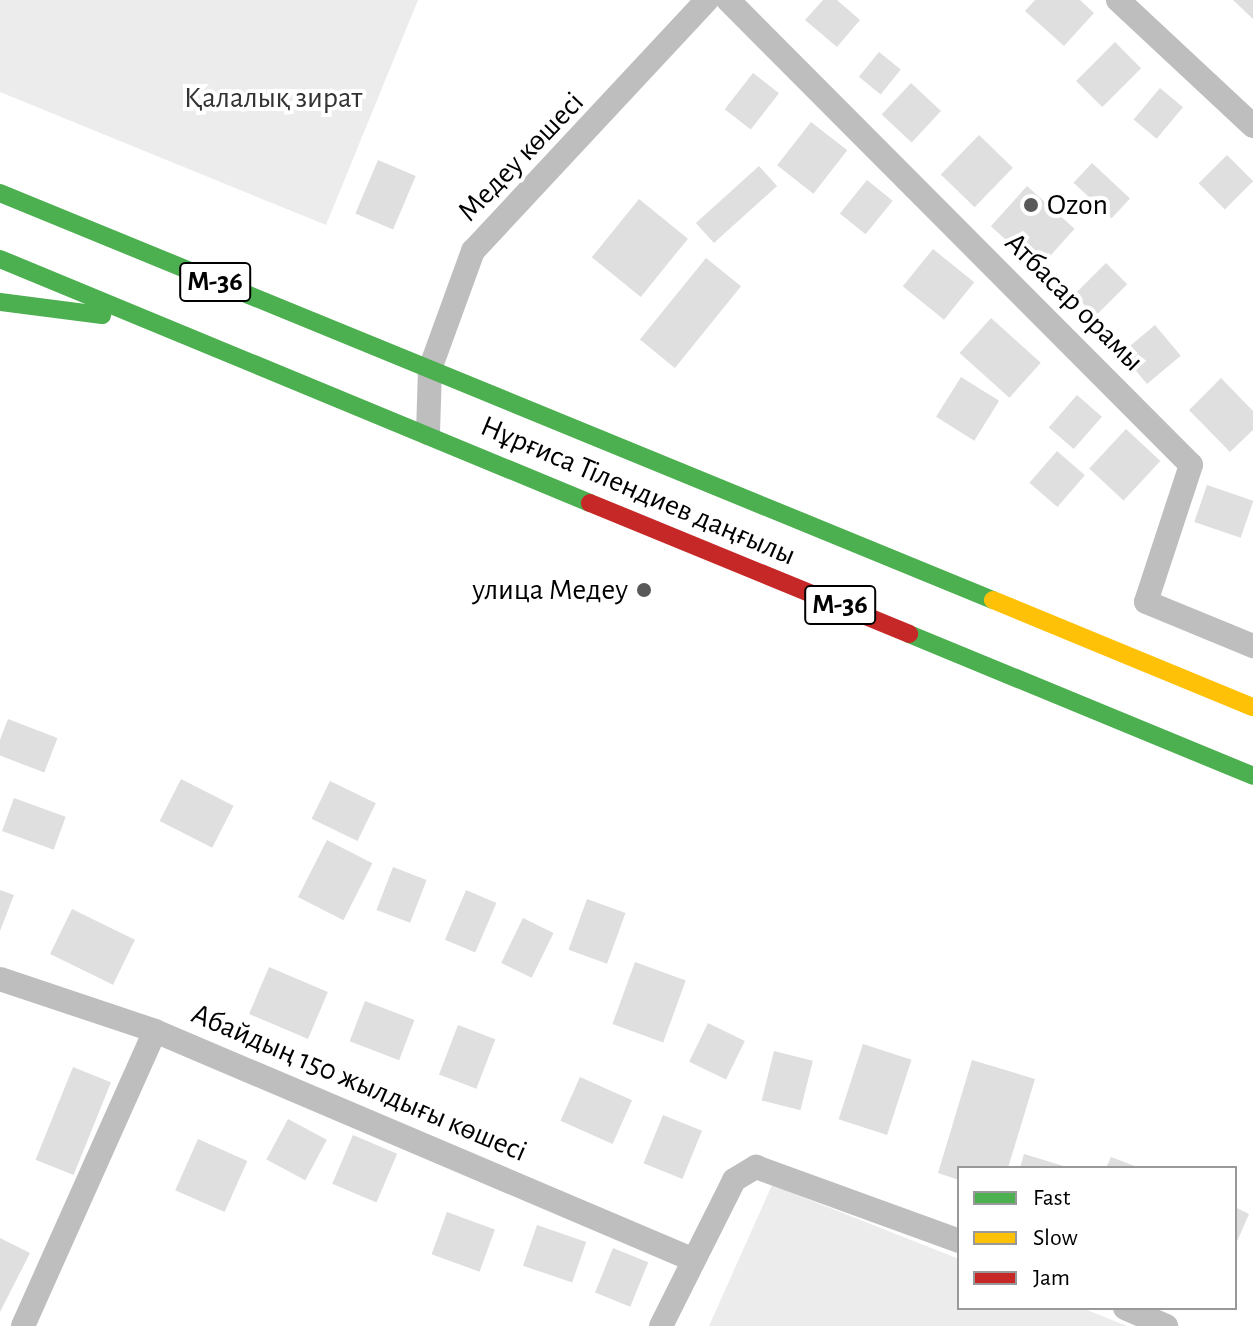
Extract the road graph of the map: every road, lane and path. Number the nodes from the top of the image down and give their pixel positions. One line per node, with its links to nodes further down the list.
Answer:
1 (707, 0): 9 (street, Медеу көшесі)
2 (728, 0): 11 (street, Атбасар орамы)
3 (1118, 0): 4 (street)
4 (1253, 126)
5 (0, 193): 9 (main road, Нұрғиса Тілендиев даңғылы / M-36)
6 (0, 259): 8 (main road, Нұрғиса Тілендиев даңғылы / M-36)
7 (0, 302): 8 (main road)
8 (154, 323): 10 (main road, Нұрғиса Тілендиев даңғылы / M-36)
9 (430, 369): 10 (street, Медеу көшесі); 12 (main road, Нұрғиса Тілендиев даңғылы / M-36)
10 (428, 433): 13 (main road, Нұрғиса Тілендиев даңғылы / M-36)
11 (1253, 646)
12 (1253, 707)
13 (1253, 776)
14 (0, 979): 15 (street, Абайдың 150 жылдығы көшесі)
15 (155, 1031): 17 (street, Абайдың 150 жылдығы көшесі); 19 (street)
16 (957, 1240): 17 (street)
17 (689, 1258): 20 (street)
18 (1130, 1310): 21 (street)
19 (23, 1326)
20 (661, 1326)
21 (1166, 1326)

